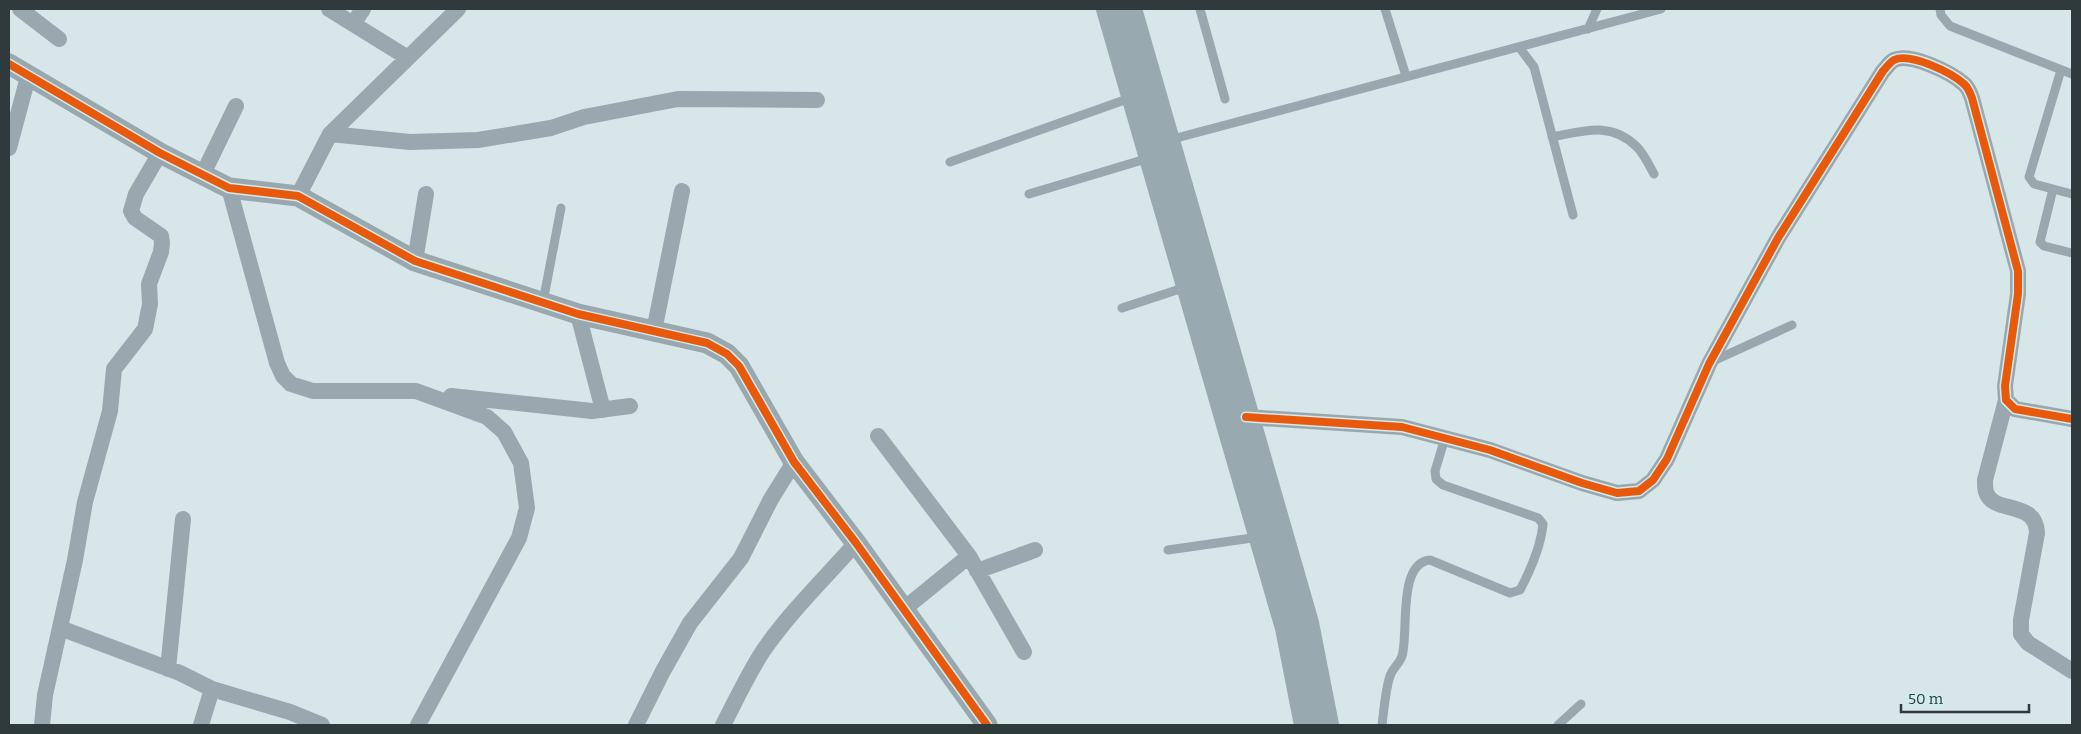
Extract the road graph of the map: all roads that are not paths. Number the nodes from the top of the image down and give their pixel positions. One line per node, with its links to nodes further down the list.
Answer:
1 (20, 9): 14 (street)
2 (329, 9): 12 (street)
3 (363, 9): 12 (street)
4 (458, 9): 16 (street)
5 (1109, 9): 22 (main road)
6 (1129, 9): 29 (main road)
7 (1200, 9): 23 (lane)
8 (1385, 9): 20 (lane)
9 (1597, 9): 13 (lane)
10 (1661, 9): 13 (lane)
11 (1940, 9): 18 (lane)
12 (353, 24): 16 (street)
13 (1588, 29): 15 (lane)
14 (59, 39)
15 (1519, 47): 20 (lane); 27 (lane)
16 (408, 58): 26 (street)
17 (9, 64): 21 (street)
18 (2061, 70): 19 (lane); 35 (lane)
19 (2072, 74)
20 (1406, 76): 29 (lane)
21 (28, 77): 28 (street); 30 (street)
22 (1134, 96): 29 (main road); 31 (lane)
23 (1225, 99)
24 (817, 100): 26 (street)
25 (236, 106): 33 (street)
26 (330, 134): 40 (street)
27 (1552, 137): 32 (lane); 42 (lane)
28 (9, 148)
29 (1159, 149): 38 (lane); 45 (main road); 56 (main road)
30 (160, 153): 33 (street); 69 (street)
31 (950, 162)
32 (1654, 174)
33 (202, 176): 34 (street)
34 (229, 188): 40 (street); 52 (street)
35 (2053, 189): 39 (lane); 43 (lane)
36 (682, 191): 50 (street)
37 (426, 194): 44 (street)
38 (1029, 194)
39 (2072, 194)
40 (298, 196): 44 (street)
41 (561, 208): 46 (lane)
42 (1572, 215)
43 (2072, 253)
44 (415, 261): 46 (street)
45 (1189, 287): 47 (lane); 62 (main road)
46 (543, 302): 48 (street)
47 (1122, 308)
48 (578, 314): 50 (street); 55 (street)
49 (1792, 325): 51 (lane)
50 (654, 331): 60 (street)
51 (1709, 364): 53 (street); 59 (street)
52 (416, 391): 55 (street); 79 (street)
53 (2006, 400): 57 (street); 72 (street)
54 (630, 406): 55 (street)
55 (603, 410)
56 (1246, 416): 59 (street); 84 (main road)
57 (2072, 419)
58 (878, 436): 66 (street)
59 (1445, 438): 85 (lane)
60 (794, 462): 63 (street); 80 (street)
61 (183, 520): 71 (street)
62 (1261, 536): 65 (lane); 83 (main road)
63 (856, 543): 68 (street); 81 (street)
64 (1035, 550): 67 (street)
65 (1168, 550)
66 (969, 556): 67 (street); 68 (street)
67 (978, 571): 70 (street)
68 (904, 609): 82 (street)
69 (60, 628): 71 (street); 76 (street)
70 (1024, 652)
71 (168, 669): 73 (street)
72 (2072, 671)
73 (212, 689): 75 (street); 77 (street)
74 (1581, 704): 86 (lane)
75 (304, 721): 78 (street)
76 (42, 725)
77 (201, 725)
78 (322, 725)
79 (418, 725)
80 (636, 725)
81 (723, 725)
82 (987, 725)
83 (1307, 725)
84 (1326, 725)
85 (1382, 725)
86 (1558, 725)

